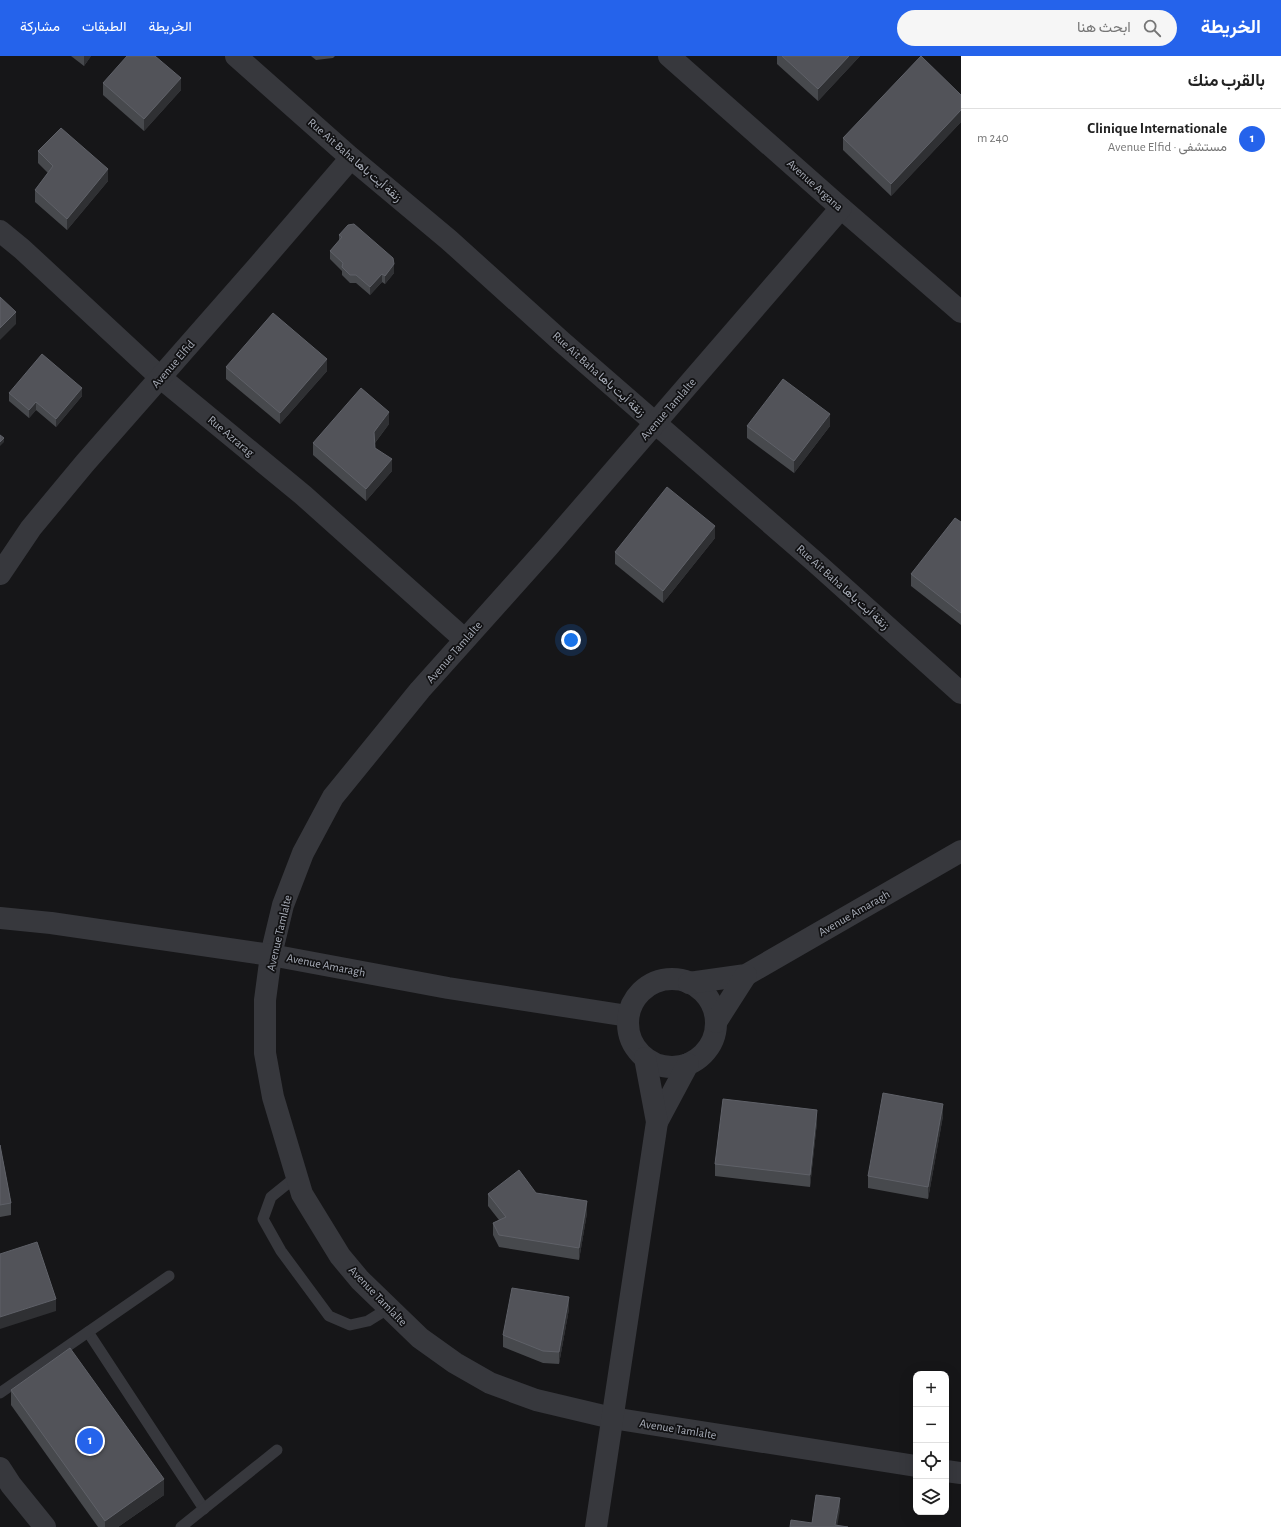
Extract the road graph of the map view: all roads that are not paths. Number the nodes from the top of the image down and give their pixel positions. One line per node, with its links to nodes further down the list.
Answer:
1 (236, 56): 3 (street, Rue Ait Baha زنقة أيت باها)
2 (670, 56): 4 (street, Avenue Argana)
3 (351, 158): 7 (street, Avenue Elfid); 8 (street, Rue Ait Baha زنقة أيت باها)
4 (841, 208): 6 (street, Avenue Argana); 8 (street, Avenue Tamlalte)
5 (0, 231): 7 (street, Rue Azrarag)
6 (961, 312)
7 (161, 378): 9 (street, Avenue Elfid); 10 (street, Rue Azrarag)
8 (655, 424): 10 (street, Avenue Tamlalte); 11 (street, Rue Ait Baha زنقة أيت باها)
9 (0, 574)
10 (464, 639): 14 (street, Avenue Tamlalte)
11 (961, 693)
12 (961, 851): 15 (street, Avenue Amaragh)
13 (0, 918): 14 (street, Avenue Amaragh)
14 (271, 955): 17 (street, Avenue Amaragh); 22 (street, Avenue Tamlalte)
15 (746, 975): 16 (street, Avenue Amaragh); 18 (street, Avenue Amaragh)
16 (689, 982): 17 (street); 18 (street)
17 (628, 1016): 19 (street)
18 (716, 1022): 20 (street)
19 (645, 1058): 20 (street); 21 (street)
20 (688, 1064): 21 (street)
21 (657, 1122): 27 (street)
22 (297, 1176): 24 (street, Avenue Tamlalte); 24 (lane)
23 (169, 1276): 25 (lane)
24 (389, 1308): 27 (street, Avenue Tamlalte)
25 (88, 1332): 26 (lane); 33 (lane)
26 (0, 1393)
27 (612, 1418): 29 (street, Avenue Tamlalte); 36 (street)
28 (277, 1450): 33 (lane)
29 (913, 1466)
30 (0, 1468): 34 (street)
31 (949, 1471): 32 (street)
32 (961, 1473)
33 (204, 1509): 35 (lane)
34 (45, 1527)
35 (181, 1527)
36 (596, 1527)

